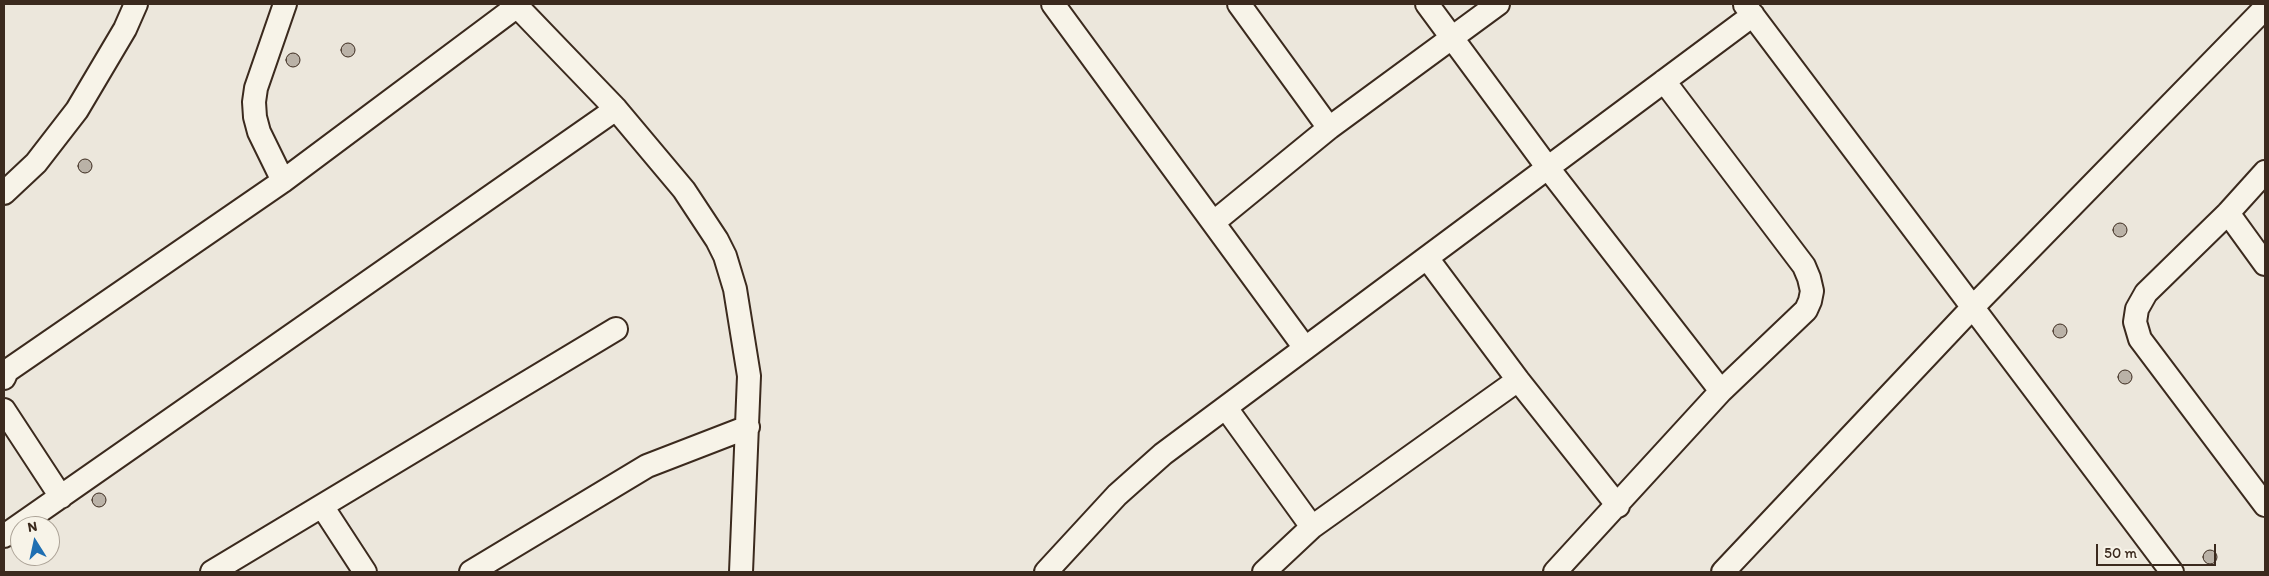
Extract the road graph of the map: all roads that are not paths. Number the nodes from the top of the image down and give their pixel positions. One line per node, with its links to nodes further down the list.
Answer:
1 (136, 4): 17 (street)
2 (285, 4): 16 (street)
3 (518, 4): 12 (street); 16 (street)
4 (1053, 4): 19 (street)
5 (1239, 4): 13 (street)
6 (1427, 4): 10 (street)
7 (1498, 4): 10 (street)
8 (2265, 8): 22 (street)
9 (1749, 10): 11 (street); 22 (street)
10 (1454, 38): 13 (street); 14 (street)
11 (1664, 81): 14 (street); 27 (street)
12 (616, 108): 30 (street); 31 (street)
13 (1329, 128): 19 (street)
14 (1548, 168): 20 (street); 27 (street)
15 (2265, 172): 18 (street)
16 (283, 181): 25 (street)
17 (4, 193)
18 (2228, 213): 21 (street); 34 (street)
19 (1214, 222): 24 (street)
20 (1427, 258): 24 (street); 26 (street)
21 (2265, 264)
22 (1972, 308): 44 (street); 45 (street)
23 (616, 329): 32 (street)
24 (1305, 348): 28 (street)
25 (4, 378)
26 (1518, 380): 33 (street); 35 (street)
27 (1721, 391): 33 (street)
28 (1226, 408): 35 (street); 41 (street)
29 (4, 410): 31 (street)
30 (748, 427): 39 (street); 40 (street)
31 (61, 497): 36 (street)
32 (322, 506): 37 (street); 38 (street)
33 (1618, 506): 43 (street)
34 (2265, 506)
35 (1312, 527): 42 (street)
36 (4, 536)
37 (212, 572)
38 (365, 572)
39 (471, 572)
40 (741, 572)
41 (1046, 572)
42 (1264, 572)
43 (1555, 572)
44 (1724, 572)
45 (2172, 572)

